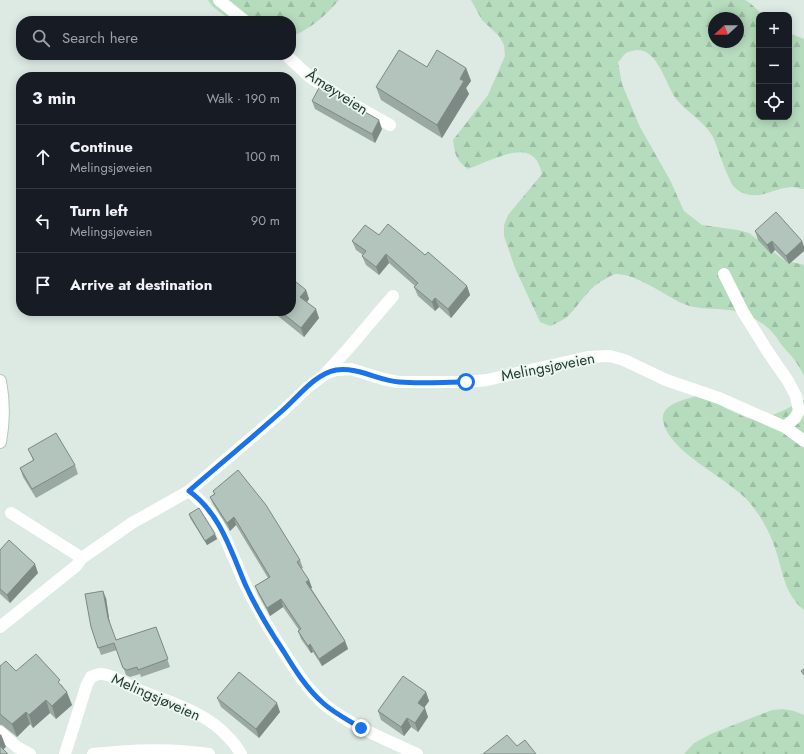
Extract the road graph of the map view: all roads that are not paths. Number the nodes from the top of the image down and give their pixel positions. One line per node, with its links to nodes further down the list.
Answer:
1 (219, 0): 2 (street)
2 (239, 16)
3 (291, 60): 4 (street, Åmøyveien)
4 (390, 125)
5 (724, 274): 9 (street)
6 (393, 296): 7 (street, Melingsjøveien)
7 (324, 375): 9 (street, Melingsjøveien); 12 (street, Melingsjøveien)
8 (0, 381): 11 (street)
9 (785, 427): 10 (street, Melingsjøveien)
10 (804, 441)
11 (0, 442)
12 (189, 491): 14 (street, Melingsjøveien); 22 (street)
13 (11, 513): 14 (street)
14 (82, 558): 15 (street, Melingsjøveien)
15 (0, 626)
16 (0, 732): 17 (street)
17 (30, 754)
18 (65, 754): 21 (street, Melingsjøveien)
19 (93, 754): 20 (street)
20 (209, 754)
21 (241, 754)
22 (417, 754)

